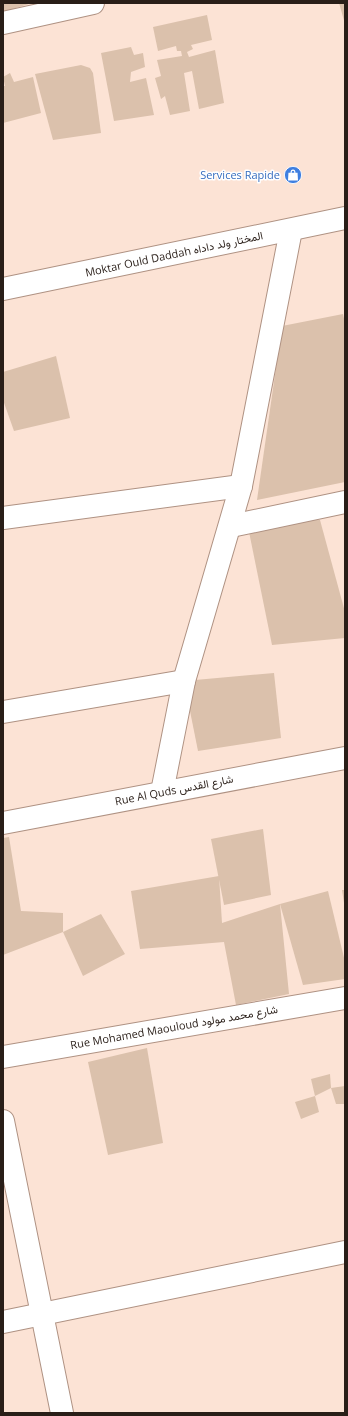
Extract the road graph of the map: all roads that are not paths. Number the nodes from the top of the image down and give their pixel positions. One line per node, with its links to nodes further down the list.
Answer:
1 (92, 3): 2 (street)
2 (3, 23)
3 (345, 218): 4 (street, Moktar Ould Daddah المختار ولد داداه)
4 (291, 230): 5 (street, Moktar Ould Daddah المختار ولد داداه); 6 (street)
5 (3, 289)
6 (241, 486): 8 (street); 9 (street)
7 (345, 502): 9 (street)
8 (3, 518)
9 (231, 526): 10 (street)
10 (184, 680): 11 (street); 13 (street)
11 (3, 712)
12 (345, 758): 13 (street, Rue Al Quds شارع القدس)
13 (162, 792): 14 (street, Rue Al Quds شارع القدس)
14 (3, 824)
15 (345, 998): 16 (street, Rue Mohamed Maouloud شارع محمد مولود)
16 (3, 1057)
17 (4, 1127): 19 (street)
18 (345, 1252): 19 (street)
19 (42, 1314): 20 (street); 21 (street)
20 (3, 1322)
21 (62, 1413)

